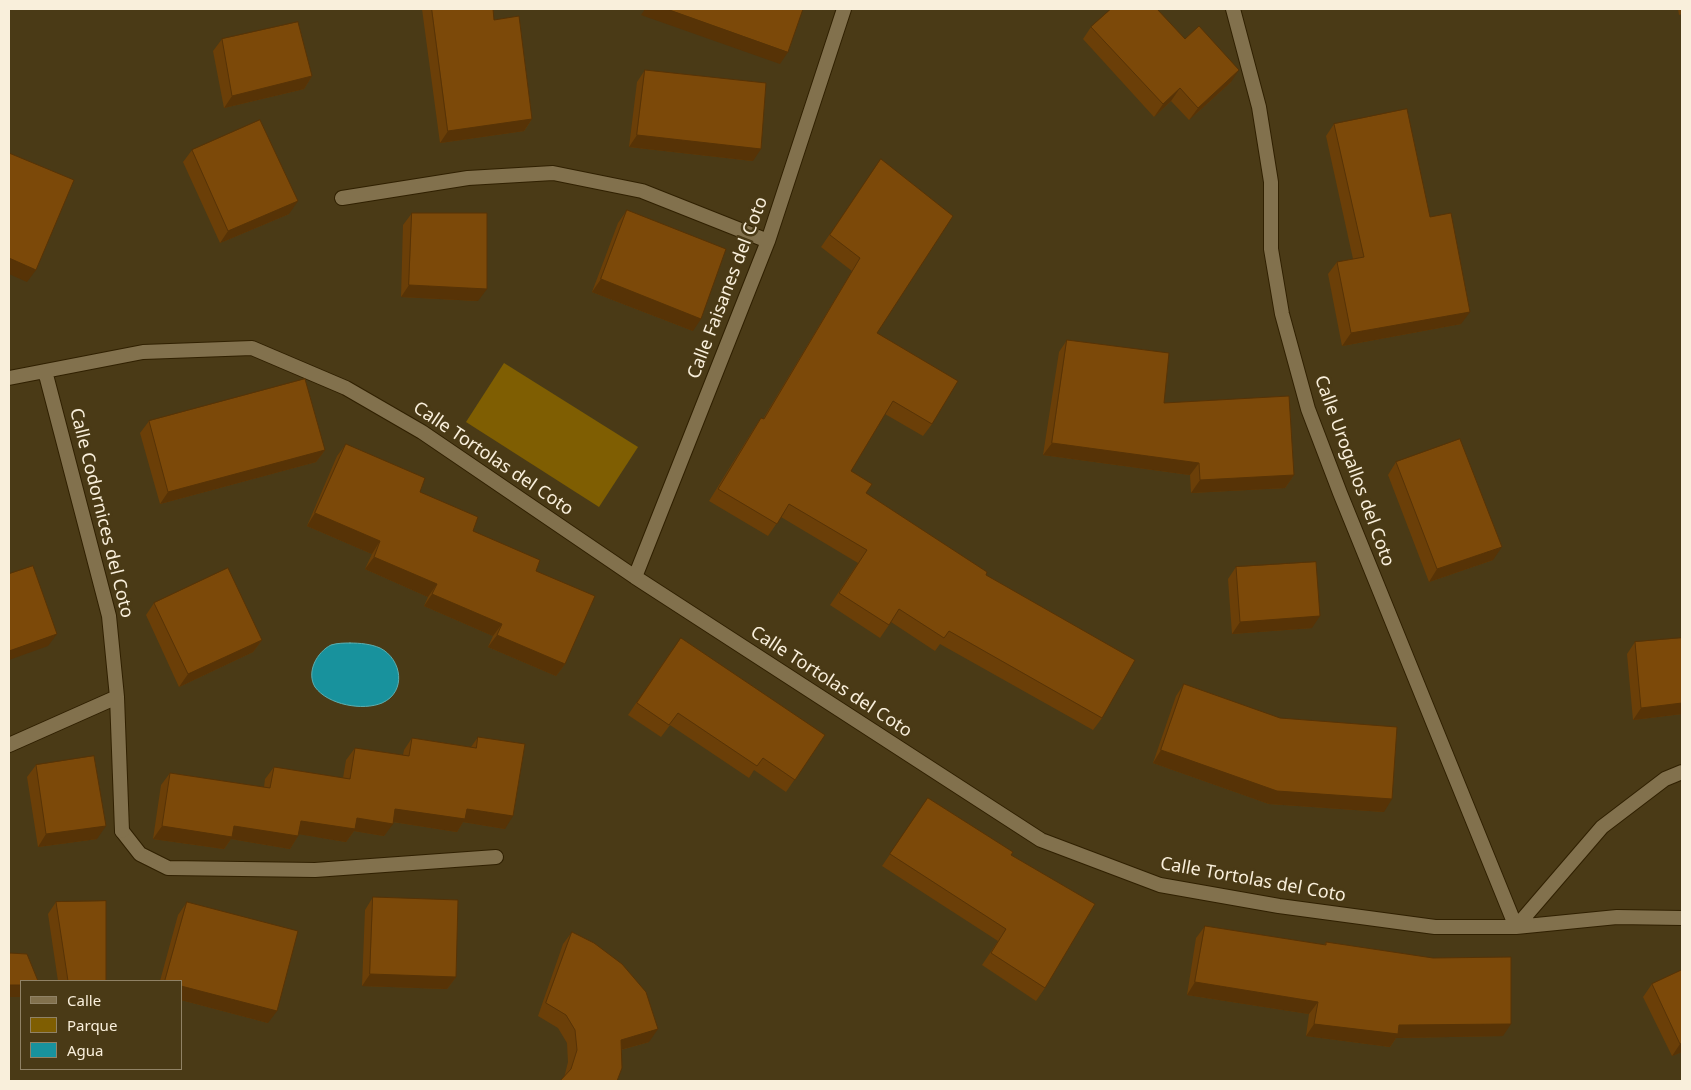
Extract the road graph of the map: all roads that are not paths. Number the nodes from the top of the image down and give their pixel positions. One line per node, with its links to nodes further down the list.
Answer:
1 (844, 9): 4 (street, Calle Faisanes del Coto)
2 (1233, 9): 13 (street, Calle Urogallos del Coto)
3 (342, 198): 4 (street)
4 (768, 241): 7 (street, Calle Faisanes del Coto)
5 (45, 371): 6 (street, Calle Tortolas del Coto); 7 (street, Calle Tortolas del Coto); 8 (street, Calle Codornices del Coto)
6 (9, 378)
7 (635, 577): 13 (street, Calle Tortolas del Coto)
8 (117, 697): 9 (street); 11 (street, Calle Codornices del Coto)
9 (9, 745)
10 (1682, 772): 13 (street)
11 (496, 856)
12 (1682, 918): 13 (street, Calle Tortolas del Coto)
13 (1516, 927)

